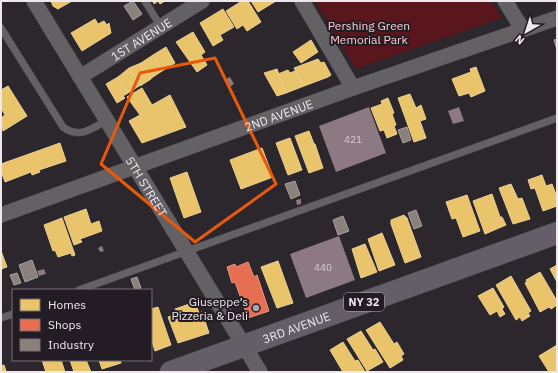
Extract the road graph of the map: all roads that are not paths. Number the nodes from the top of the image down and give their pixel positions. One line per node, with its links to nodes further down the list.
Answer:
1 (34, 1): 10 (street, 5TH STREET)
2 (145, 1): 7 (lane)
3 (202, 1): 7 (street, 1ST AVENUE)
4 (302, 1): 11 (street)
5 (505, 1): 9 (street)
6 (557, 18): 9 (street, 2ND AVENUE)
7 (161, 27): 10 (street, 1ST AVENUE)
8 (1, 28): 13 (lane)
9 (523, 30): 11 (street, 2ND AVENUE)
10 (80, 77): 13 (street, 5TH STREET)
11 (353, 88): 14 (street, 2ND AVENUE)
12 (557, 118): 17 (lane)
13 (107, 120): 14 (street, 5TH STREET)
14 (135, 166): 15 (street, 2ND AVENUE); 17 (street, 5TH STREET)
15 (1, 215)
16 (557, 233): 21 (main road, 3RD AVENUE / NY 32)
17 (186, 251): 18 (lane); 21 (street, 5TH STREET)
18 (82, 289)
19 (12, 314): 20 (lane)
20 (1, 318)
21 (243, 346): 22 (main road, 3RD AVENUE / NY 32); 23 (street, 5TH STREET)
22 (171, 372)
23 (260, 372)

